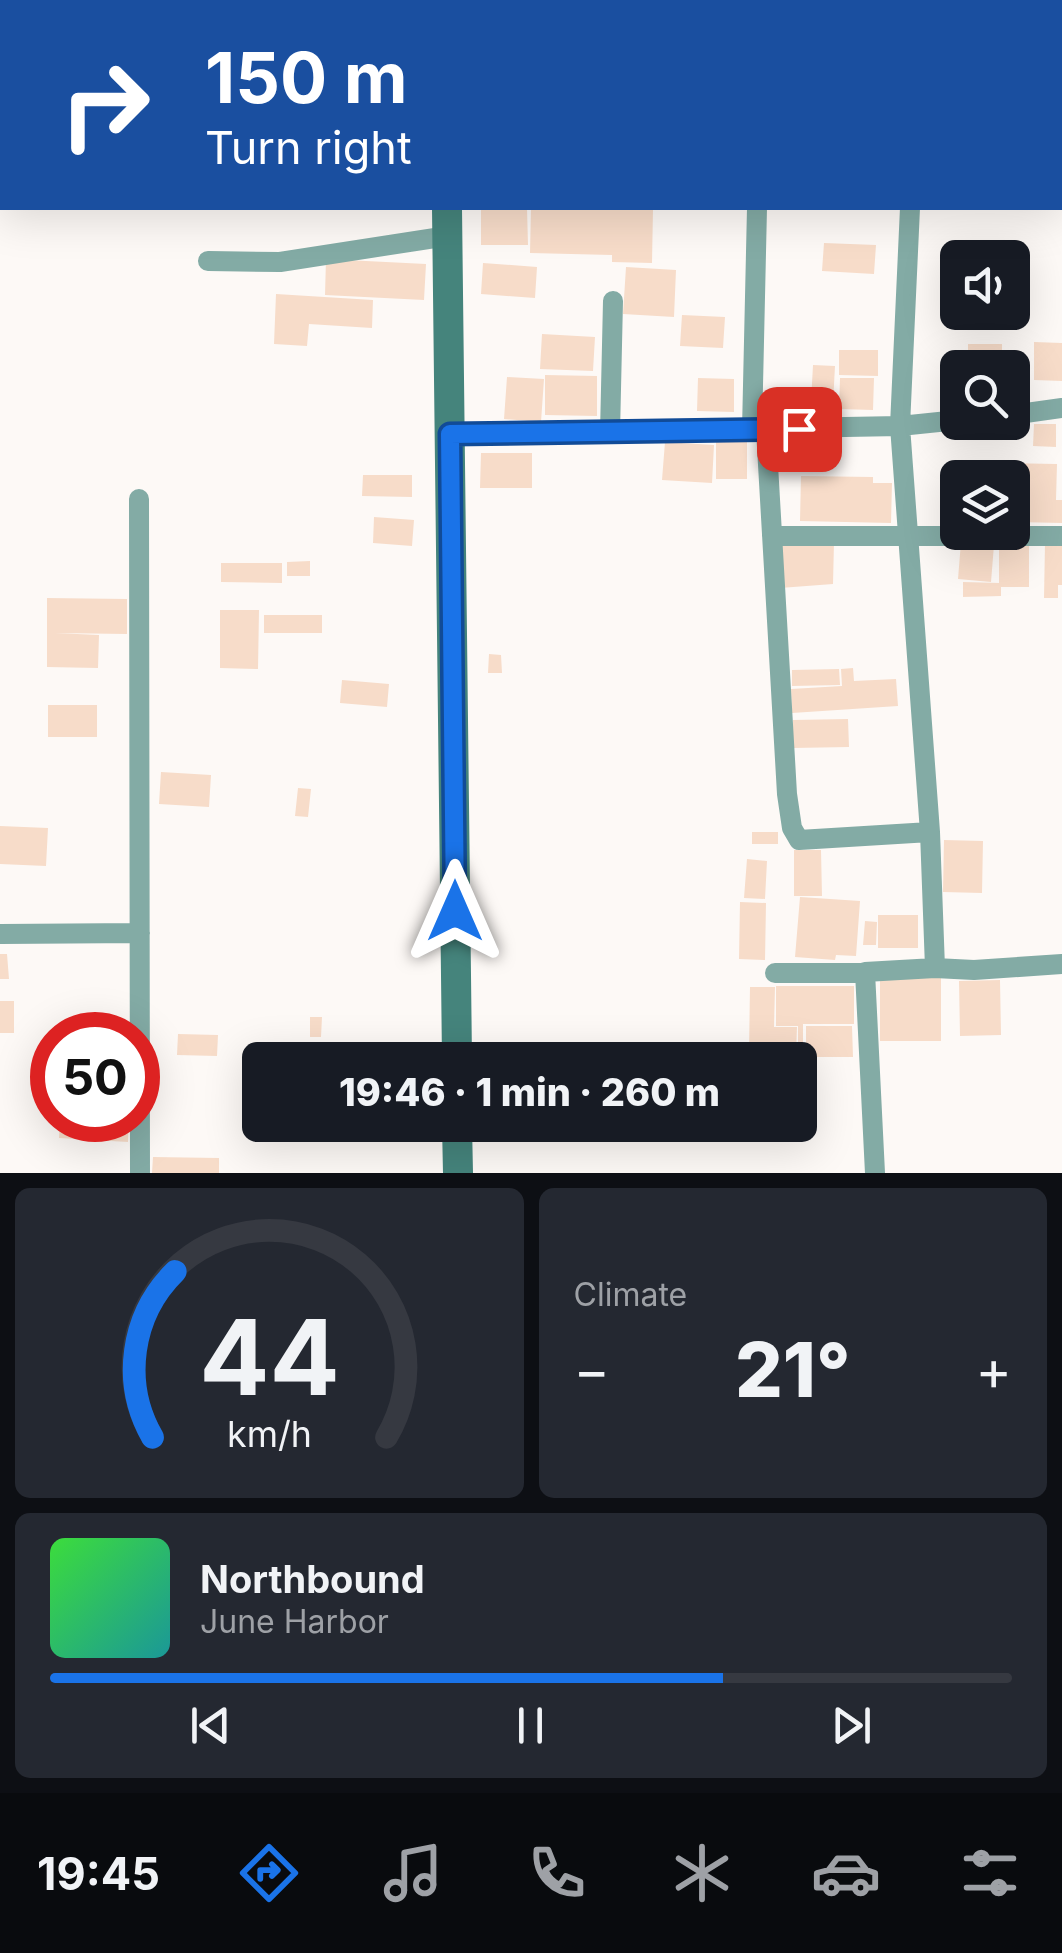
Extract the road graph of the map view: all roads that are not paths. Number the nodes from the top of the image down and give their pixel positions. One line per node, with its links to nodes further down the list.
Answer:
1 (757, 210): 10 (street)
2 (910, 210): 9 (street)
3 (448, 222): 4 (street); 11 (main road)
4 (208, 260)
5 (613, 301): 12 (street)
6 (1062, 408): 7 (street)
7 (1030, 412)
8 (940, 422): 9 (street)
9 (900, 426): 10 (street); 16 (street)
10 (759, 430): 12 (street); 14 (street)
11 (450, 434): 12 (street); 24 (main road)
12 (610, 434)
13 (139, 498): 18 (street)
14 (772, 536): 16 (street); 17 (street)
15 (1062, 536): 16 (street)
16 (906, 537): 17 (street)
17 (930, 832): 21 (street)
18 (140, 933): 19 (street); 26 (street)
19 (0, 934)
20 (1062, 964): 21 (street)
21 (935, 968): 23 (street)
22 (775, 973): 23 (street)
23 (865, 973): 28 (street)
24 (457, 1042)
25 (457, 1142): 27 (main road)
26 (140, 1173)
27 (458, 1173)
28 (875, 1173)

